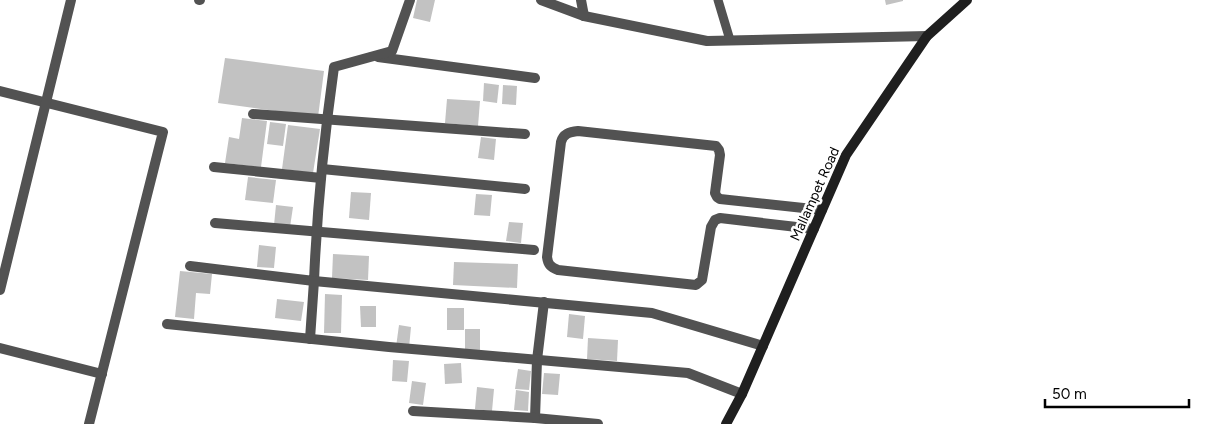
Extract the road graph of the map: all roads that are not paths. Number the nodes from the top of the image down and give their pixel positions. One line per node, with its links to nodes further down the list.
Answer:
1 (71, 0): 13 (street)
2 (410, 0): 10 (street)
3 (541, 0): 7 (street)
4 (580, 0): 7 (street)
5 (718, 0): 9 (lane)
6 (967, 0): 8 (main road, Mallampet Road)
7 (584, 16): 9 (street)
8 (928, 36): 9 (street); 20 (main road, Mallampet Road)
9 (730, 40)
10 (372, 57): 11 (street); 15 (street)
11 (535, 78)
12 (0, 91): 13 (street)
13 (46, 103): 27 (street); 34 (street)
14 (253, 114): 15 (street)
15 (326, 120): 16 (street); 18 (street)
16 (525, 134)
17 (214, 167): 18 (street)
18 (322, 174): 19 (street); 23 (street)
19 (525, 189)
20 (822, 210): 22 (main road, Mallampet Road); 22 (street)
21 (215, 223): 23 (street)
22 (814, 230): 31 (main road, Mallampet Road)
23 (316, 232): 24 (street); 26 (street)
24 (534, 250)
25 (190, 266): 26 (street)
26 (314, 281): 28 (street); 30 (street)
27 (0, 290)
28 (544, 302): 31 (street); 33 (street)
29 (167, 324): 30 (street)
30 (310, 339): 33 (street)
31 (763, 346): 35 (main road, Mallampet Road)
32 (0, 348): 34 (street)
33 (537, 360): 35 (street); 37 (street)
34 (102, 374): 40 (street)
35 (742, 394): 39 (main road, Mallampet Road)
36 (413, 411): 38 (street)
37 (535, 418): 38 (street); 41 (street)
38 (485, 420)
39 (728, 422)
40 (89, 424)
41 (598, 424)

